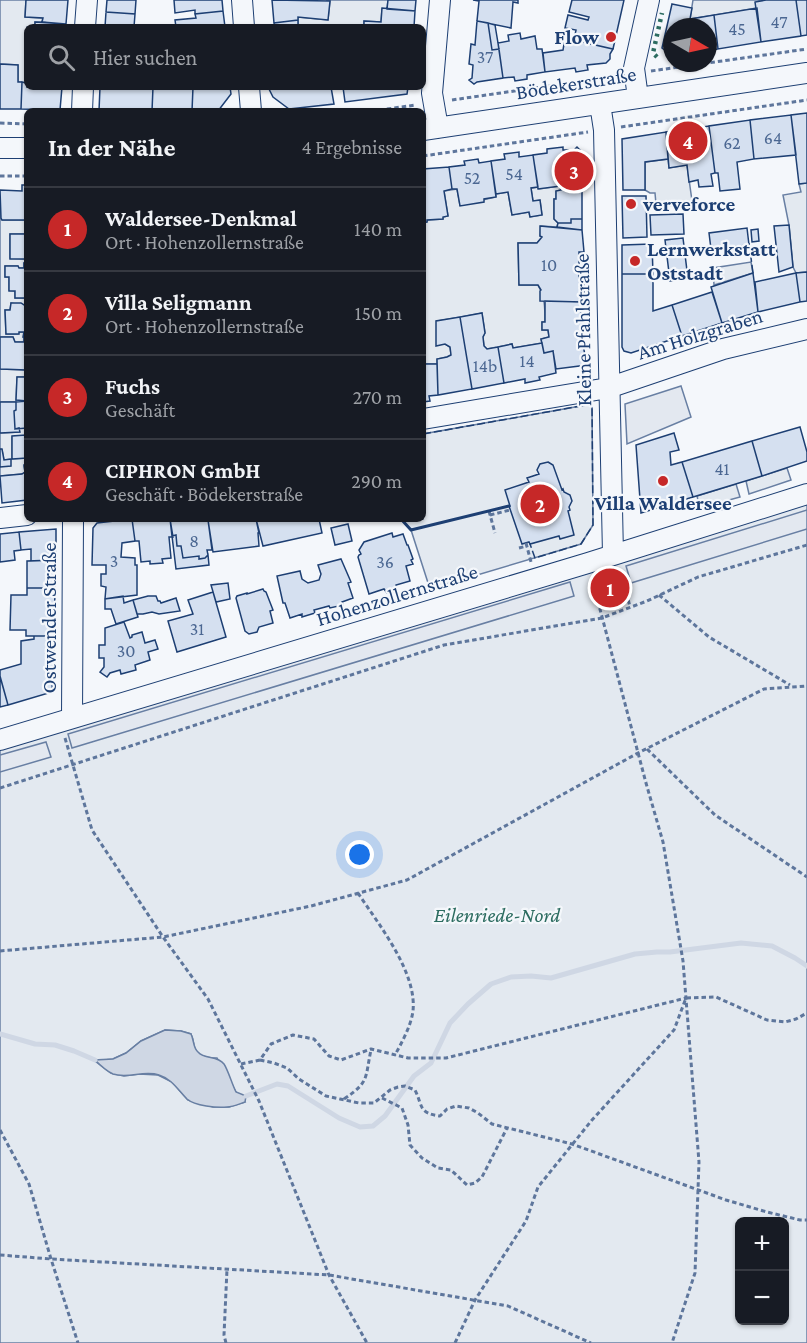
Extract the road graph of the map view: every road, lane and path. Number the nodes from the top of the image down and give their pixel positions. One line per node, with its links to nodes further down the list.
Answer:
1 (87, 0): 5 (street)
2 (242, 0): 6 (street)
3 (440, 0): 13 (street)
4 (649, 0): 9 (street)
5 (85, 24)
6 (244, 24)
7 (807, 49): 9 (path)
8 (807, 73): 12 (street, Bödekerstraße)
9 (634, 74): 12 (street); 13 (path)
10 (83, 90): 15 (street)
11 (249, 90): 16 (street)
12 (638, 98): 14 (street, Bödekerstraße)
13 (434, 103): 17 (path); 20 (street)
14 (600, 104): 20 (street, Bödekerstraße); 26 (street, Kleine Pfahlstraße)
15 (82, 108)
16 (251, 108)
17 (395, 108)
18 (0, 123): 19 (path)
19 (24, 124)
20 (431, 129)
21 (0, 148): 22 (street)
22 (24, 148)
23 (0, 176): 24 (path)
24 (24, 176)
25 (807, 329): 26 (street, Am Holzgraben)
26 (608, 388): 27 (street, Am Holzgraben); 36 (street, Kleine Pfahlstraße)
27 (426, 418)
28 (807, 494): 36 (street, Hohenzollernstraße)
29 (510, 510): 33 (path)
30 (24, 515): 31 (street)
31 (0, 518)
32 (73, 522): 44 (street, Ostwender Straße)
33 (495, 532)
34 (807, 545): 39 (path)
35 (519, 548): 37 (path)
36 (614, 554): 38 (street, Hohenzollernstraße); 40 (path)
37 (531, 559)
38 (588, 563): 41 (path); 44 (street, Hohenzollernstraße)
39 (659, 595): 40 (path); 42 (path)
40 (630, 607): 41 (path)
41 (602, 618): 47 (path); 48 (path)
42 (791, 686): 43 (path); 46 (path)
43 (807, 686)
44 (66, 720): 45 (street, Hohenzollernstraße); 48 (path)
45 (0, 740)
46 (647, 749): 47 (path); 50 (path)
47 (638, 753): 51 (path); 54 (path)
48 (72, 765): 49 (path); 52 (path)
49 (0, 788)
50 (807, 877)
51 (358, 893): 52 (path); 57 (path)
52 (163, 937): 53 (path); 59 (path)
53 (0, 951)
54 (686, 998): 55 (path); 57 (path); 64 (path); 65 (path)
55 (807, 1013)
56 (371, 1049): 57 (path); 58 (path); 61 (path)
57 (395, 1055)
58 (260, 1060): 59 (path); 61 (path)
59 (241, 1064): 70 (path)
60 (382, 1098): 61 (path); 62 (path); 62 (path)
61 (343, 1100)
62 (507, 1128): 64 (path)
63 (0, 1130): 68 (path)
64 (572, 1144): 65 (path); 71 (path)
65 (698, 1190): 66 (path); 78 (path)
66 (807, 1220)
67 (0, 1255): 68 (path)
68 (51, 1259): 69 (path); 72 (path)
69 (227, 1269): 70 (path); 74 (path)
70 (329, 1275): 71 (path); 75 (path)
71 (475, 1300): 76 (path); 77 (path)
72 (77, 1341): 73 (path)
73 (71, 1343)
74 (226, 1343)
75 (368, 1343)
76 (455, 1343)
77 (591, 1343)
78 (672, 1343)

